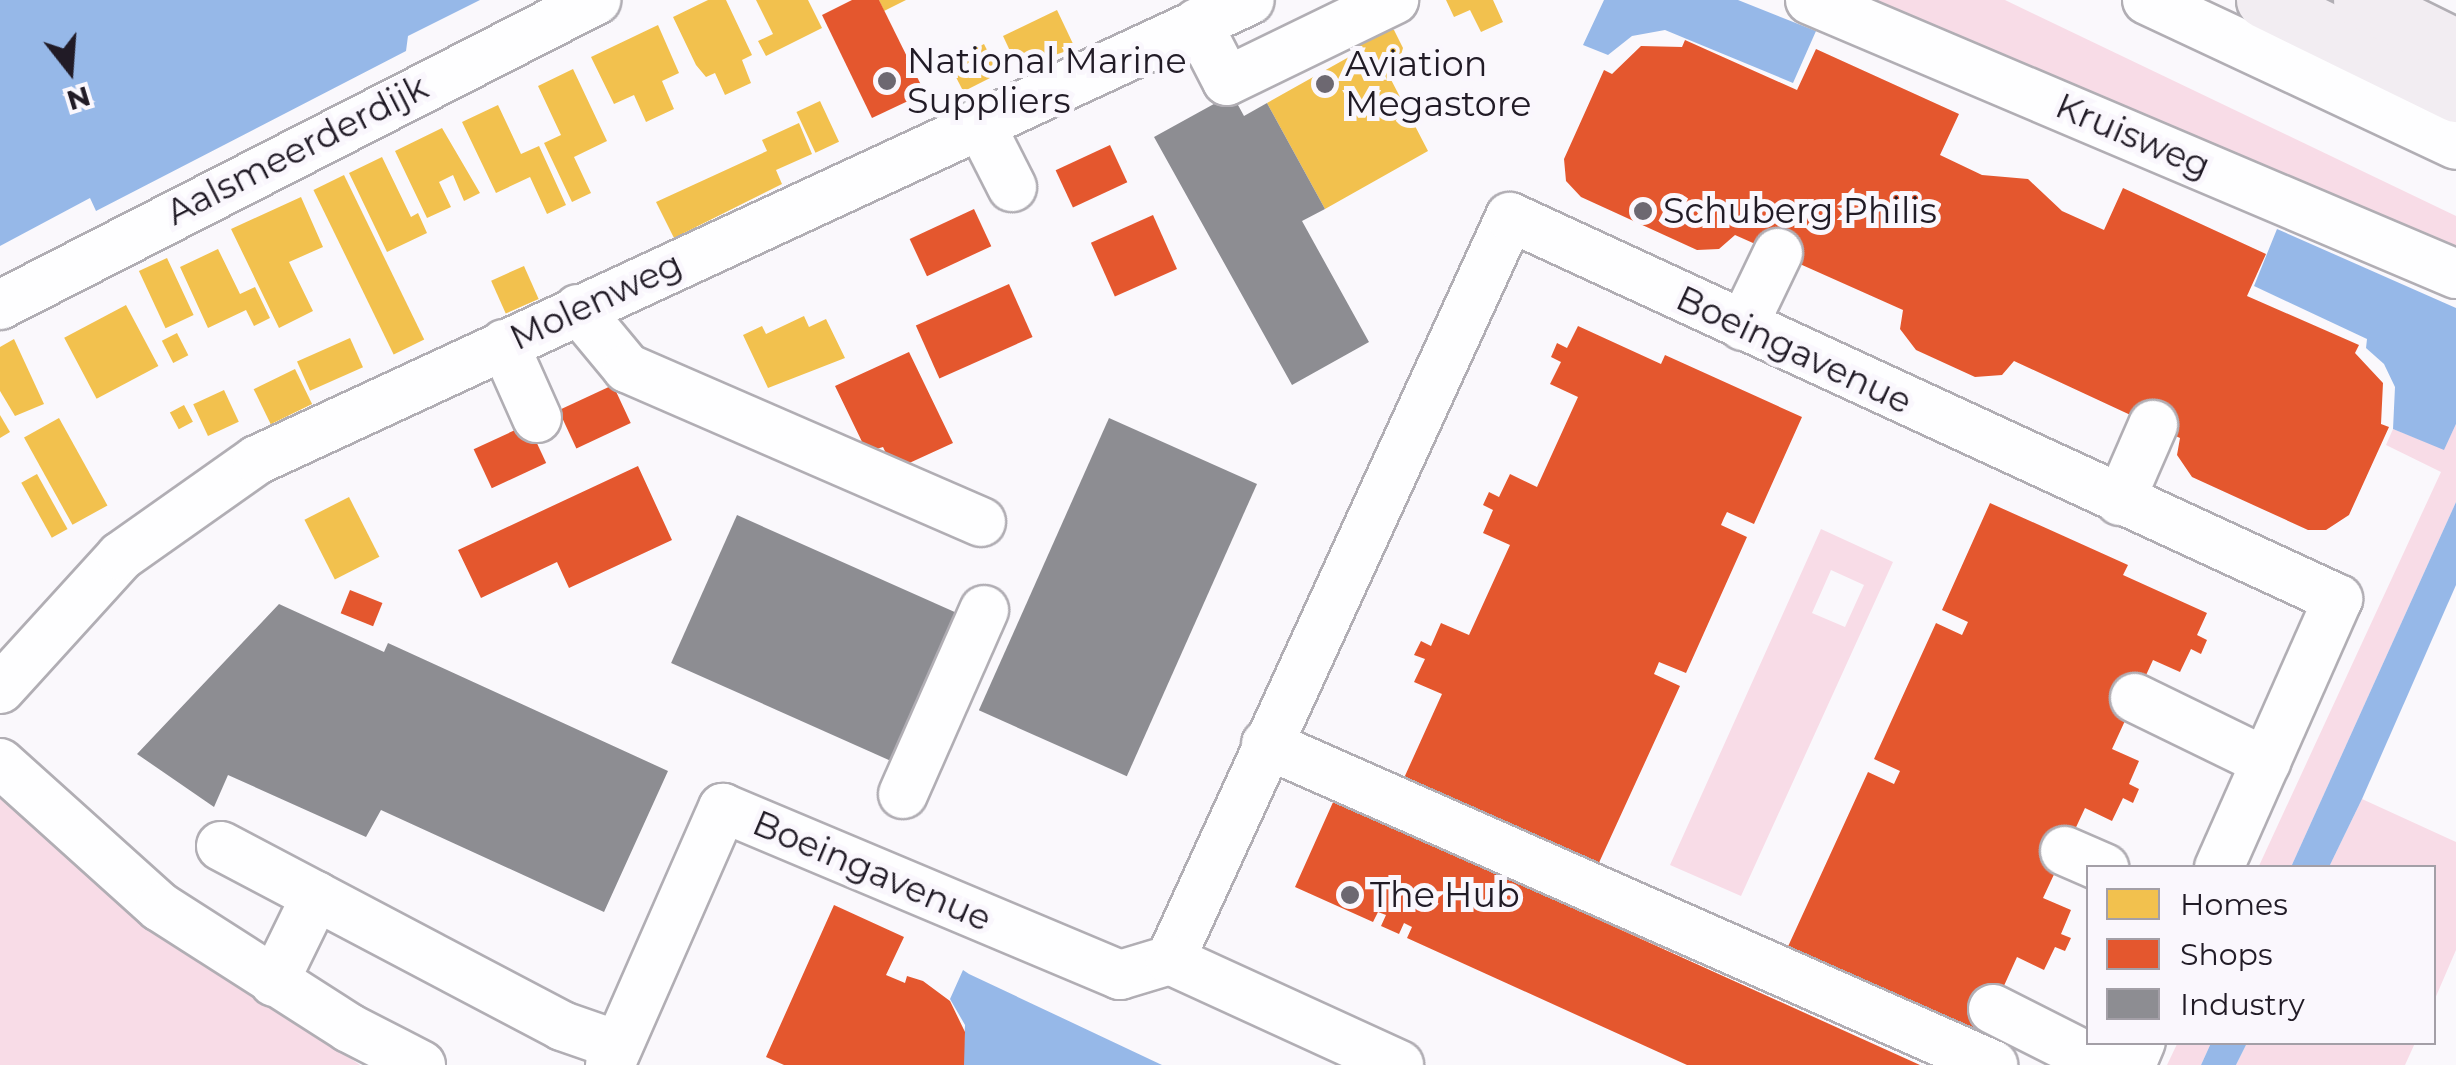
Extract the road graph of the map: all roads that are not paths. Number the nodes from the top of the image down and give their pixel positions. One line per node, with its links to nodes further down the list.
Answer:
1 (596, 0): 16 (street, Aalsmeerderdijk)
2 (1250, 0): 8 (street, Molenweg)
3 (1394, 0): 8 (street)
4 (1810, 0): 15 (street, Kruisweg)
5 (2147, 0): 12 (street)
6 (2264, 0): 10 (main road)
7 (2361, 0): 9 (main road)
8 (1197, 23): 11 (street, Molenweg)
9 (2456, 46)
10 (2456, 94)
11 (979, 122): 13 (street); 17 (street, Molenweg)
12 (2456, 145)
13 (1012, 186)
14 (1778, 254): 18 (street)
15 (2456, 274)
16 (0, 305)
17 (578, 309): 19 (street, Molenweg); 23 (street)
18 (1743, 326): 22 (street, Boeingavenue); 27 (street, Boeingavenue)
19 (504, 344): 20 (street); 25 (street, Molenweg)
20 (537, 418)
21 (2153, 426): 22 (street)
22 (2120, 501): 28 (street, Boeingavenue)
23 (982, 522)
24 (984, 610): 30 (street)
25 (0, 689)
26 (2135, 698): 28 (street)
27 (1266, 744): 34 (street, Boeingavenue); 40 (street)
28 (2266, 762): 32 (street, Boeingavenue)
29 (0, 763): 35 (street)
30 (903, 794)
31 (221, 846): 33 (street)
32 (2220, 865)
33 (316, 896): 35 (street); 37 (street)
34 (1170, 960): 37 (street, Boeingavenue); 38 (street)
35 (274, 982): 39 (street)
36 (1993, 1009): 41 (street)
37 (614, 1055)
38 (1385, 1062)
39 (421, 1065)
40 (1993, 1065)
41 (2104, 1065)

